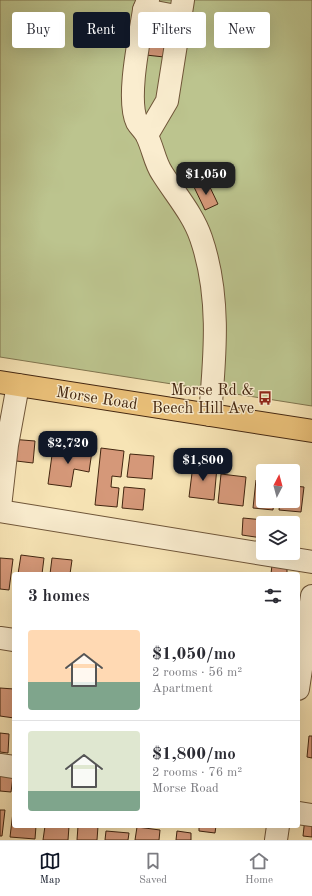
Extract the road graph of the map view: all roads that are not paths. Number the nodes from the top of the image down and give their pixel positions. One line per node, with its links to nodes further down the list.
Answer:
1 (146, 5): 2 (street); 3 (street)
2 (182, 8): 4 (street)
3 (133, 97): 4 (street); 5 (street)
4 (167, 101): 5 (street)
5 (147, 135): 7 (street)
6 (9, 383): 7 (main road, Morse Road); 9 (street)
7 (210, 416): 8 (main road, Morse Road)
8 (312, 431)
9 (0, 507)
10 (0, 511): 11 (street)
11 (312, 562)
12 (312, 596): 15 (street)
13 (0, 638): 14 (street)
14 (12, 640)
15 (300, 675)
16 (300, 688): 17 (street)
17 (312, 689)
18 (0, 765): 19 (street)
19 (12, 767)
20 (300, 813): 21 (street)
21 (312, 816)
22 (278, 828): 23 (street)
23 (276, 840)

